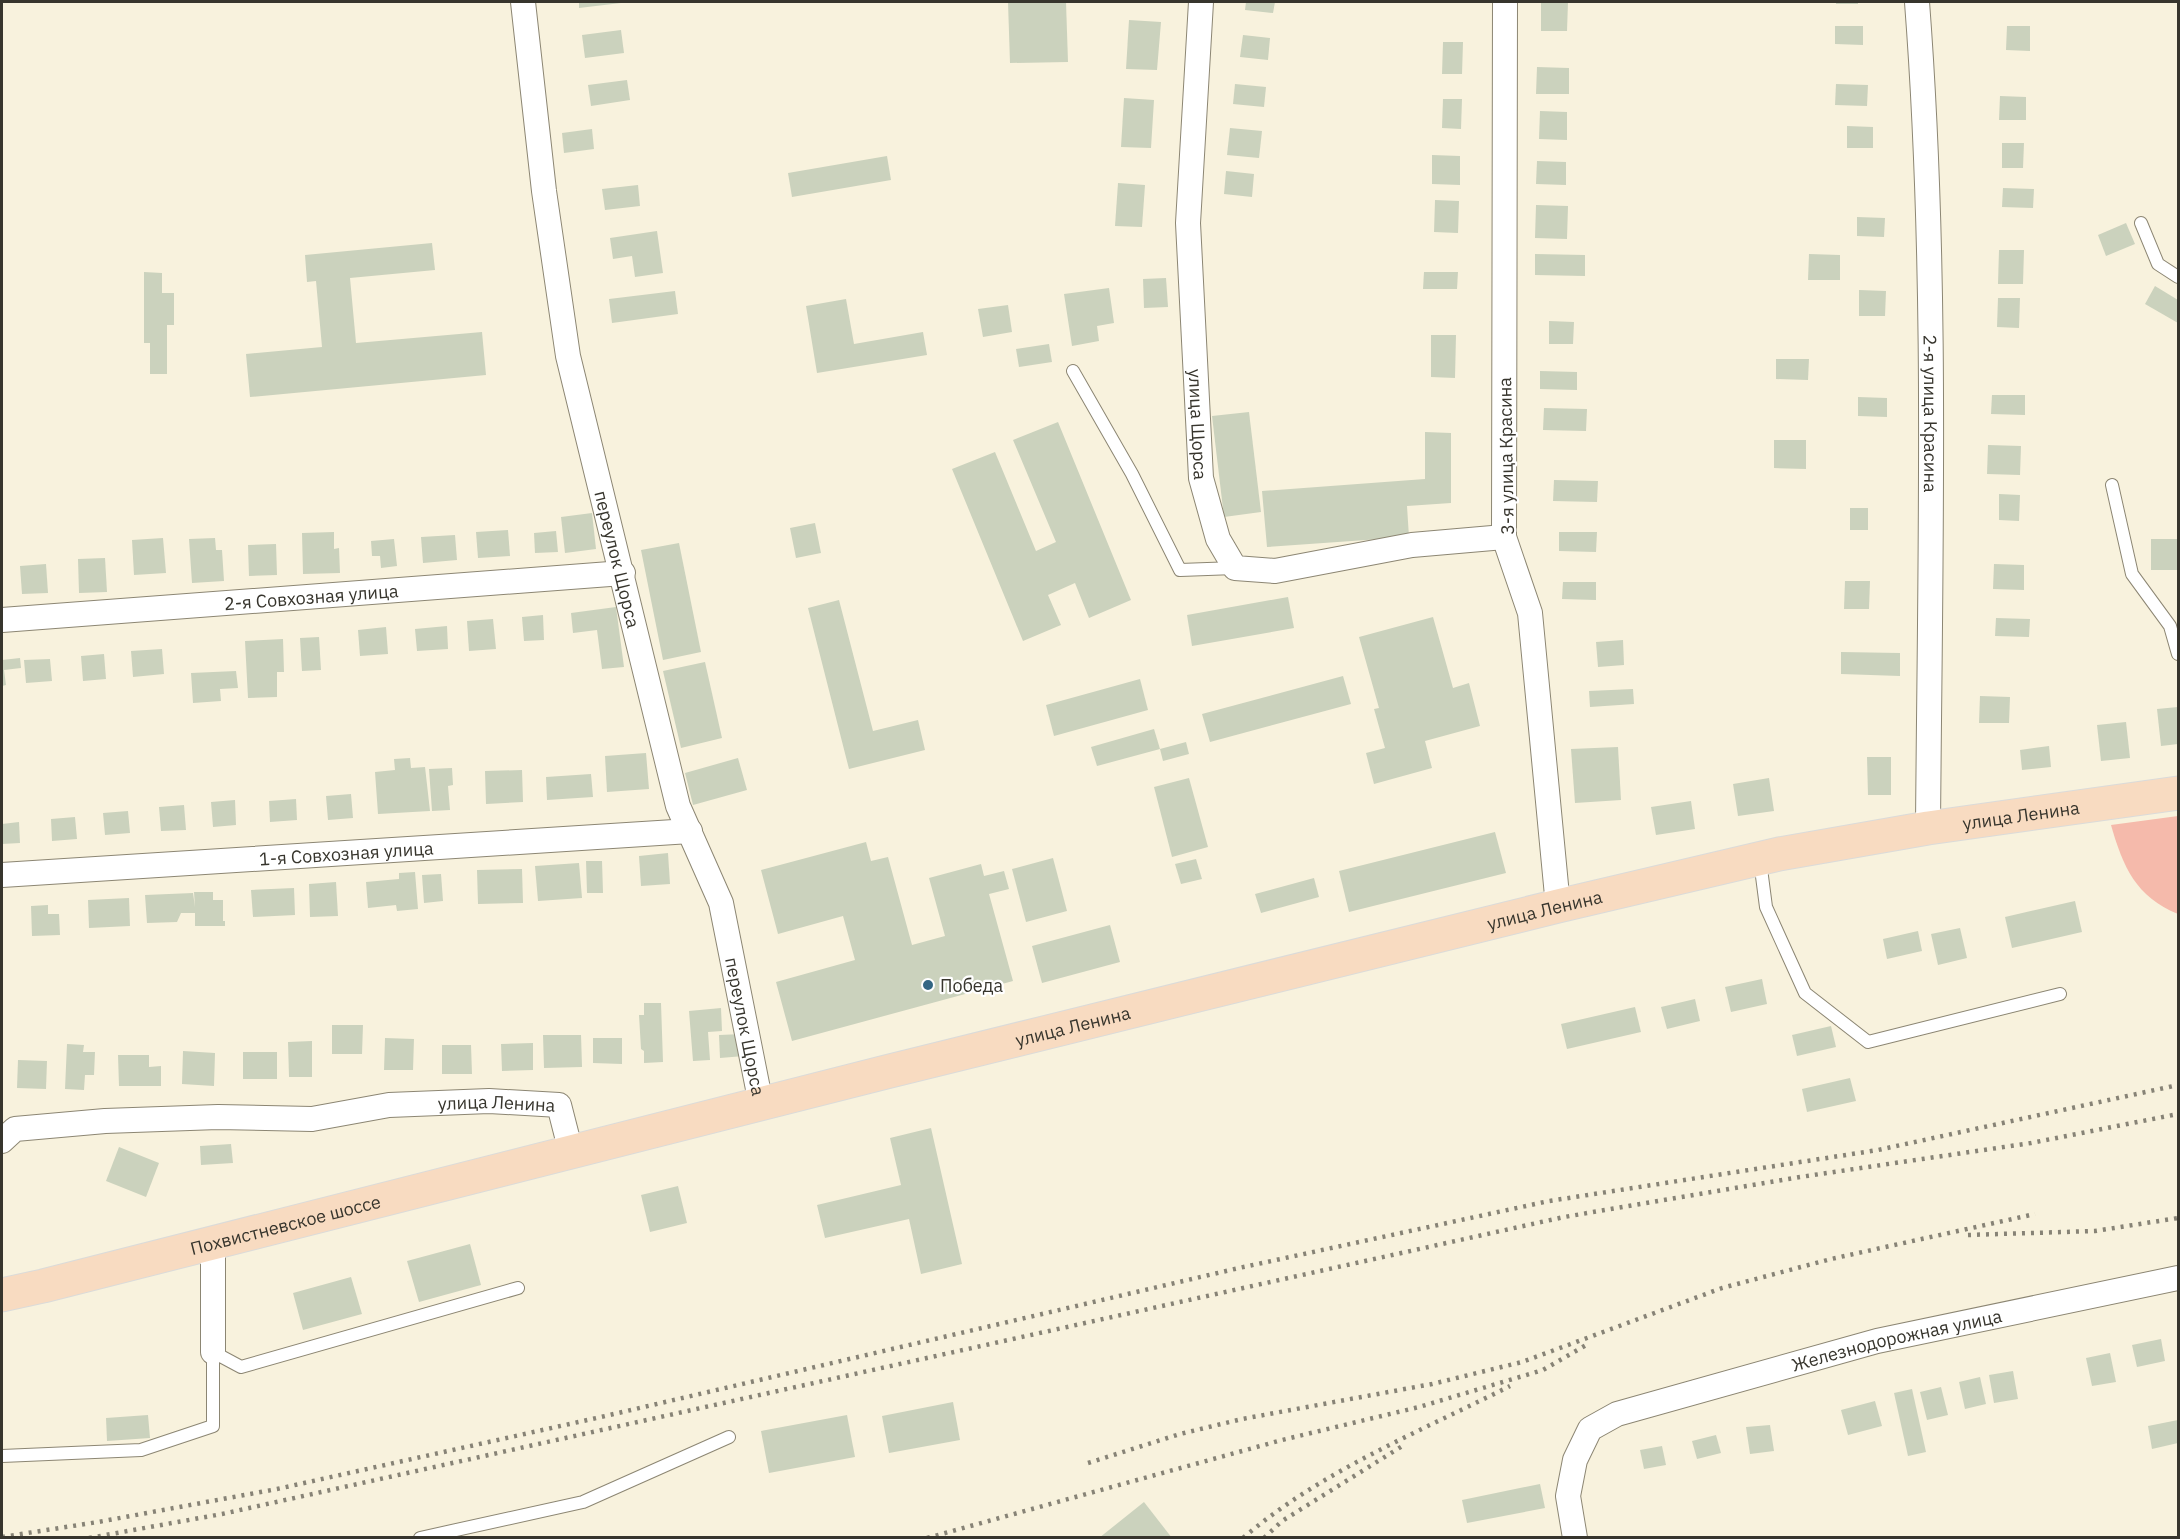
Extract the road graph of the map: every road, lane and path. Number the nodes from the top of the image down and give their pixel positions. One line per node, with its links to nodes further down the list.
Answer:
1 (523, 2): 11 (street, переулок Щорса)
2 (1201, 2): 10 (street, улица Щорса)
3 (1505, 2): 9 (street, 3-я улица Красина)
4 (1917, 2): 15 (street, 2-я улица Красина)
5 (2141, 223): 6 (lane)
6 (2178, 277)
7 (1073, 371): 10 (lane)
8 (2112, 485): 13 (lane)
9 (1504, 537): 10 (street); 19 (street, 3-я улица Красина)
10 (1235, 568)
11 (623, 573): 12 (street, 2-я Совхозная улица); 16 (street, переулок Щорса)
12 (2, 620)
13 (2178, 654)
14 (2178, 793): 15 (main road, улица Ленина)
15 (1928, 828): 17 (main road, улица Ленина)
16 (690, 831): 18 (street, 1-я Совхозная улица); 21 (street, переулок Щорса)
17 (1760, 859): 19 (main road, улица Ленина); 20 (lane)
18 (2, 875)
19 (1558, 906): 21 (main road, улица Ленина)
20 (2060, 994)
21 (761, 1104): 23 (main road, улица Ленина)
22 (2, 1141): 23 (street, улица Ленина)
23 (571, 1152): 24 (main road, Похвистневское шоссе)
24 (213, 1243): 27 (main road, Похвистневское шоссе); 28 (street)
25 (2178, 1283): 32 (street, Железнодорожная улица)
26 (518, 1288): 28 (lane)
27 (2, 1295)
28 (213, 1352): 30 (lane)
29 (729, 1437): 31 (lane)
30 (2, 1455)
31 (420, 1538)
32 (1575, 1538)

